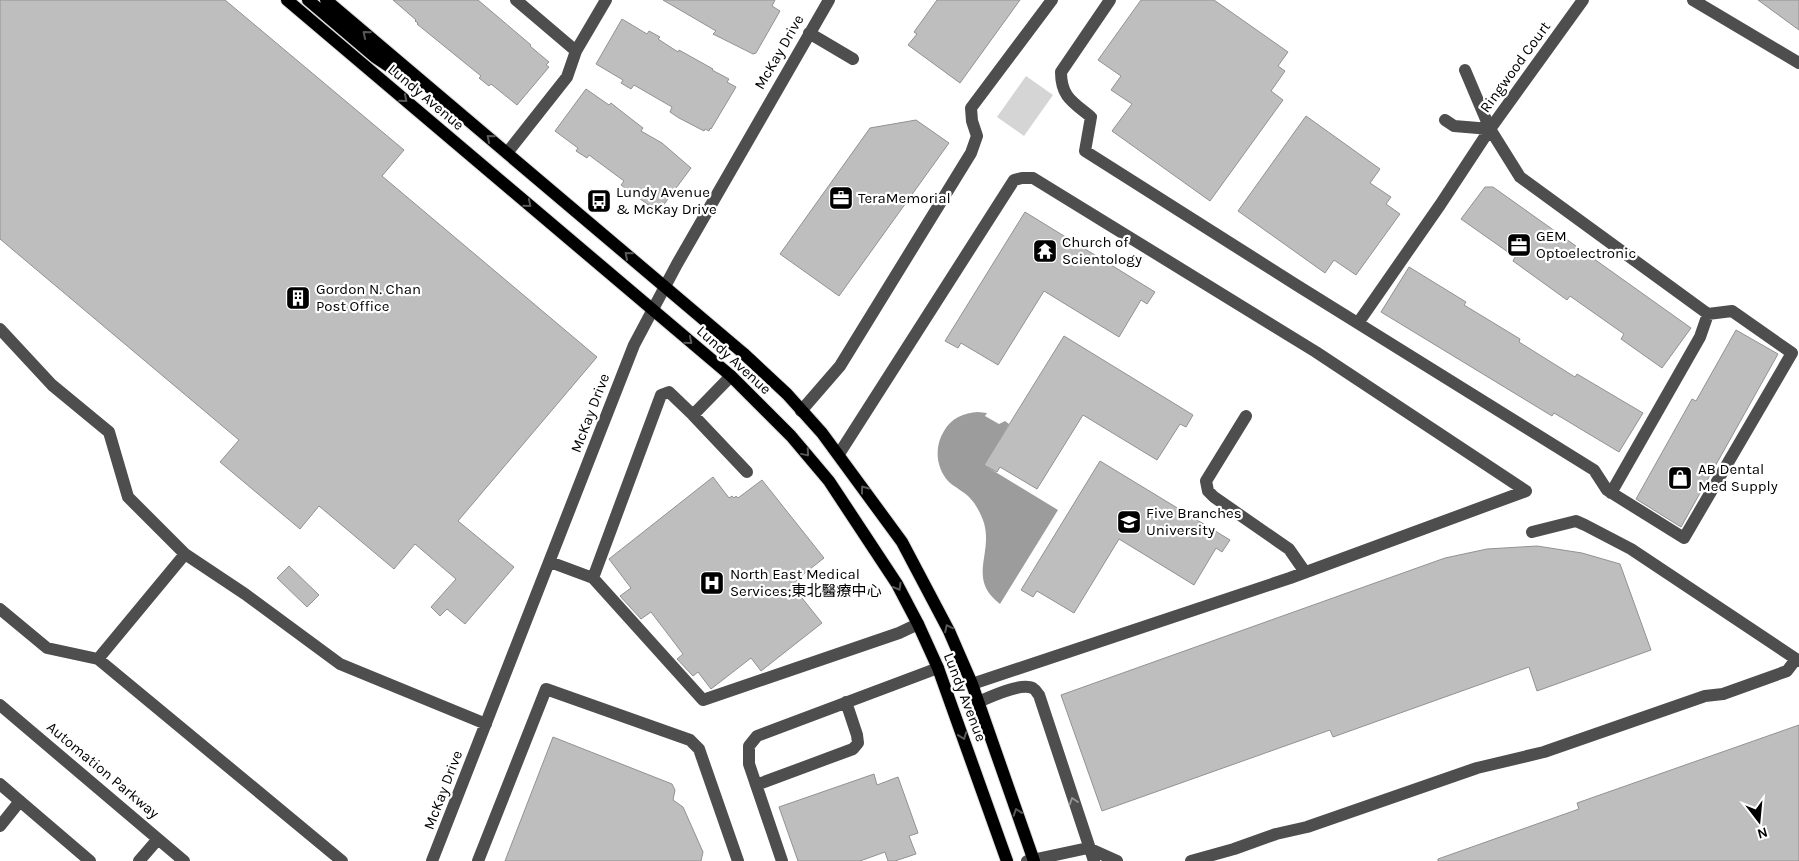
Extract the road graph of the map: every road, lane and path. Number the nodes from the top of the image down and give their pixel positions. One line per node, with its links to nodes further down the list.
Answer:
1 (287, 0): 21 (main road, Lundy Avenue, one-way to 21)
2 (308, 0): 16 (main road)
3 (326, 0): 16 (main road, Lundy Avenue, one-way to 3)
4 (516, 0): 12 (street)
5 (606, 0): 12 (street)
6 (828, 0): 11 (street, McKay Drive)
7 (1052, 0): 26 (street)
8 (1110, 0): 23 (street)
9 (1583, 0): 18 (street, Ringwood Court)
10 (1693, 0): 14 (street)
11 (809, 33): 13 (street); 20 (street, McKay Drive)
12 (576, 51): 19 (street)
13 (853, 59)
14 (1799, 63)
15 (1464, 70): 18 (street)
16 (410, 71): 19 (main road, Lundy Avenue, one-way to 16)
17 (1445, 120): 18 (street)
18 (1490, 129): 22 (street); 23 (street, Ringwood Court)
19 (507, 153): 20 (main road, Lundy Avenue, one-way to 19)
20 (664, 286): 21 (street, McKay Drive); 26 (main road, Lundy Avenue)
21 (652, 309): 25 (main road, Lundy Avenue, one-way to 25); 34 (street, McKay Drive)
22 (1708, 314): 31 (street); 31 (street)
23 (1358, 323): 31 (street)
24 (0, 329): 33 (street)
25 (731, 376): 27 (street); 38 (main road, Lundy Avenue, one-way to 38)
26 (802, 411): 29 (main road, Lundy Avenue)
27 (693, 415): 30 (street); 36 (street)
28 (1246, 416): 35 (street)
29 (839, 454): 35 (street); 42 (main road, Lundy Avenue, one-way to 29)
30 (748, 472)
31 (1611, 493)
32 (1532, 532): 40 (street)
33 (185, 554): 39 (street); 46 (street)
34 (550, 562): 36 (street); 46 (street, McKay Drive)
35 (1305, 572): 42 (street)
36 (593, 578): 38 (street)
37 (0, 610): 39 (street)
38 (918, 624): 41 (main road, Lundy Avenue)
39 (98, 659): 57 (street)
40 (1798, 660): 65 (street)
41 (938, 668): 43 (street); 62 (main road, Lundy Avenue, one-way to 62)
42 (972, 684): 44 (main road, Lundy Avenue)
43 (846, 702): 48 (street); 48 (street)
44 (978, 702): 52 (street, one-way to 44); 53 (main road, Lundy Avenue, one-way to 44)
45 (0, 705): 51 (street, Automation Parkway)
46 (486, 724): 58 (street, McKay Drive)
47 (0, 784): 49 (street)
48 (756, 785): 61 (street)
49 (20, 801): 50 (street); 54 (street)
50 (0, 826)
51 (158, 839): 55 (street); 56 (street, Automation Parkway)
52 (1088, 848): 53 (street); 63 (street); 64 (street)
53 (1031, 860)
54 (90, 861)
55 (139, 861)
56 (184, 861)
57 (342, 861)
58 (432, 861)
59 (478, 861): 60 (street)
60 (738, 861)
61 (782, 861)
62 (1007, 861)
63 (1094, 861)
64 (1117, 861)
65 (1191, 861)

